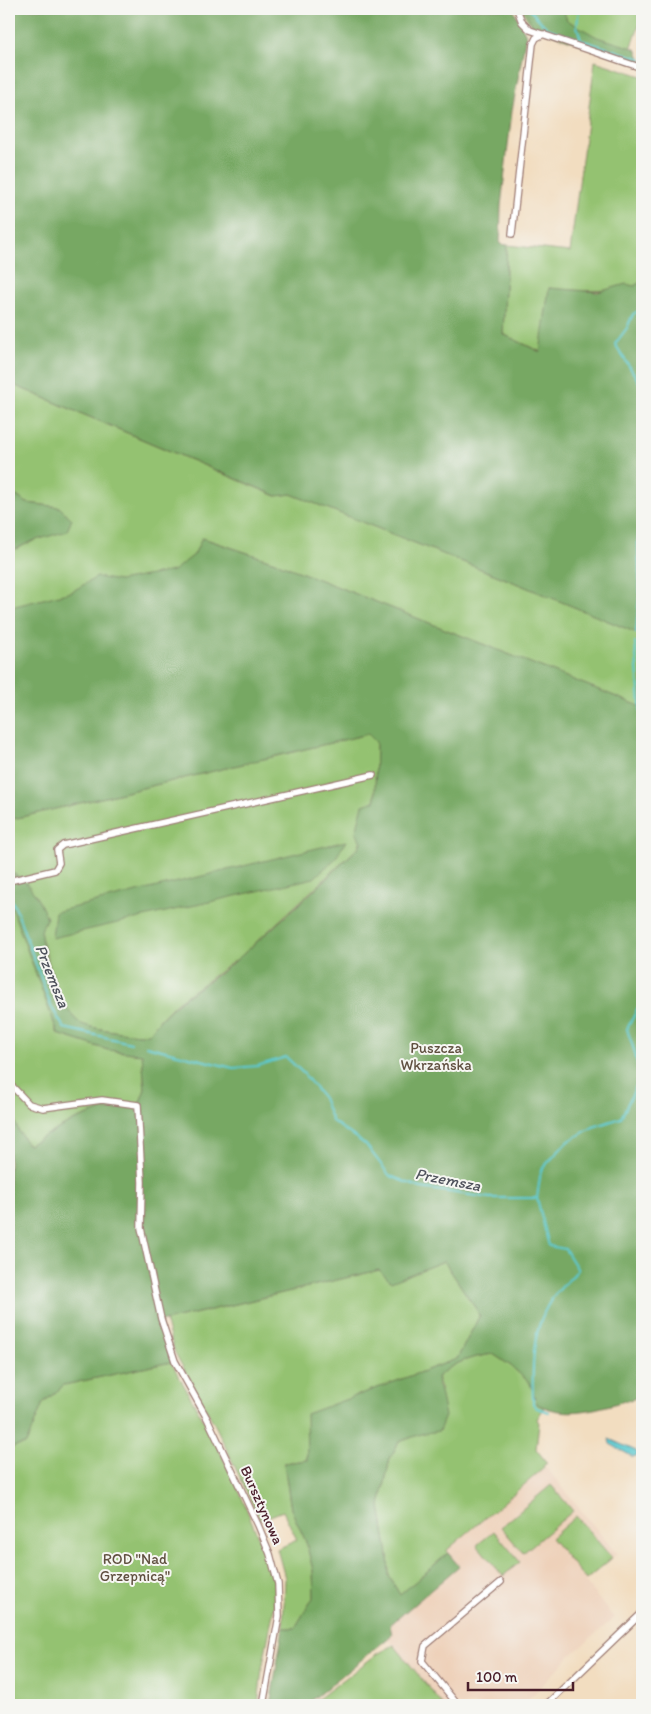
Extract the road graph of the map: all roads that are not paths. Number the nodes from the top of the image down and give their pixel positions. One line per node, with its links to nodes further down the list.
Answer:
1 (517, 9): 2 (street)
2 (544, 34): 3 (street); 4 (street)
3 (642, 68)
4 (512, 234)
5 (373, 775): 6 (street)
6 (9, 880)
7 (9, 1083): 10 (street, Bursztynowa)
8 (500, 1582): 11 (street)
9 (642, 1613): 12 (street)
10 (263, 1705)
11 (458, 1705)
12 (546, 1705)

